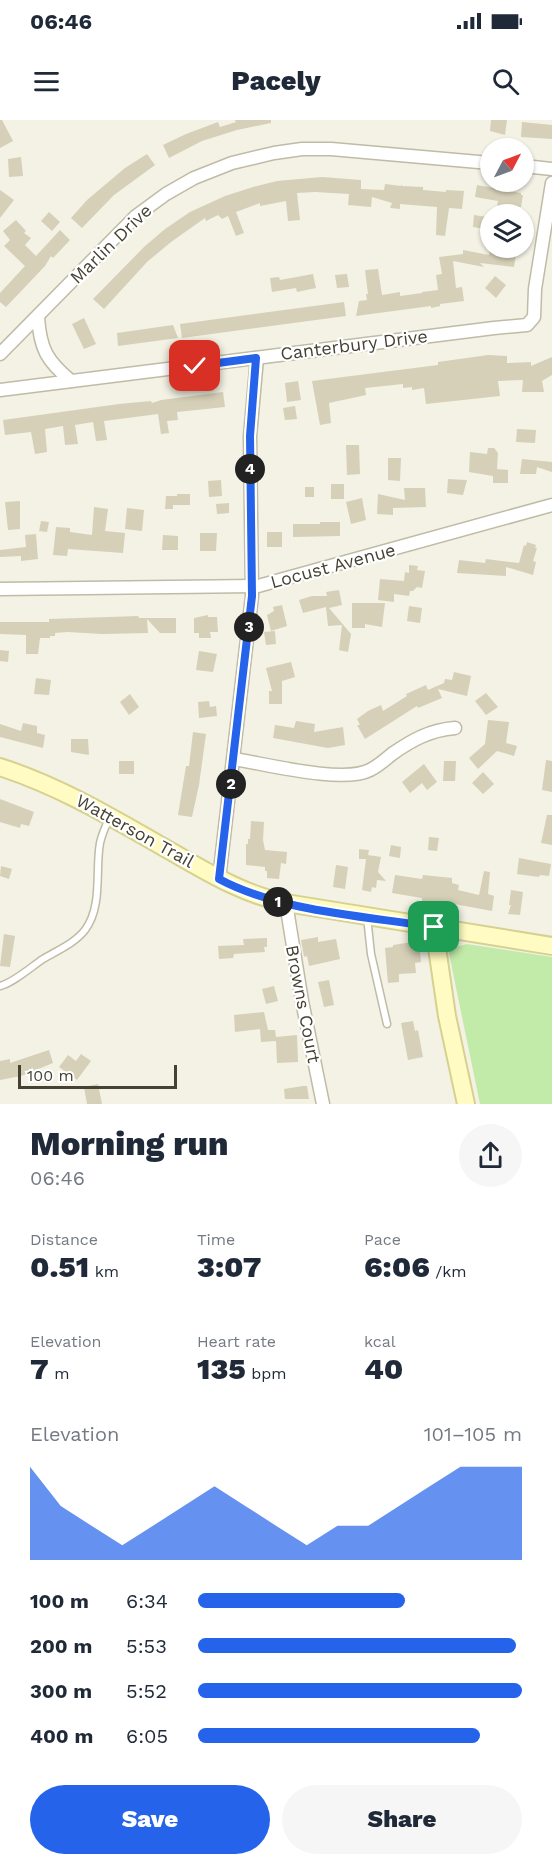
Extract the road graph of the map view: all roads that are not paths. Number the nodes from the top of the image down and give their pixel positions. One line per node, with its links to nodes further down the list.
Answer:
1 (480, 162): 5 (street, Marlin Drive)
2 (534, 167): 3 (street)
3 (552, 169)
4 (552, 183): 7 (street, Canterbury Drive)
5 (38, 317): 6 (street, Marlin Drive); 8 (street)
6 (0, 354)
7 (256, 358): 8 (street, Canterbury Drive); 11 (street)
8 (71, 381): 9 (street, Canterbury Drive)
9 (0, 390)
10 (552, 506): 11 (street, Locust Avenue)
11 (253, 587): 12 (street, Locust Avenue); 14 (street)
12 (0, 589)
13 (455, 728): 14 (street)
14 (234, 759): 17 (street)
15 (0, 767): 16 (main road, Watterson Trail)
16 (111, 817): 17 (main road, Watterson Trail); 22 (lane)
17 (219, 879): 18 (main road, Watterson Trail)
18 (286, 903): 19 (main road, Watterson Trail); 24 (street, Browns Court)
19 (367, 916): 20 (main road, Watterson Trail); 23 (lane)
20 (434, 927): 21 (main road, Watterson Trail); 25 (main road)
21 (552, 946)
22 (0, 986)
23 (387, 1024)
24 (323, 1104)
25 (466, 1104)

